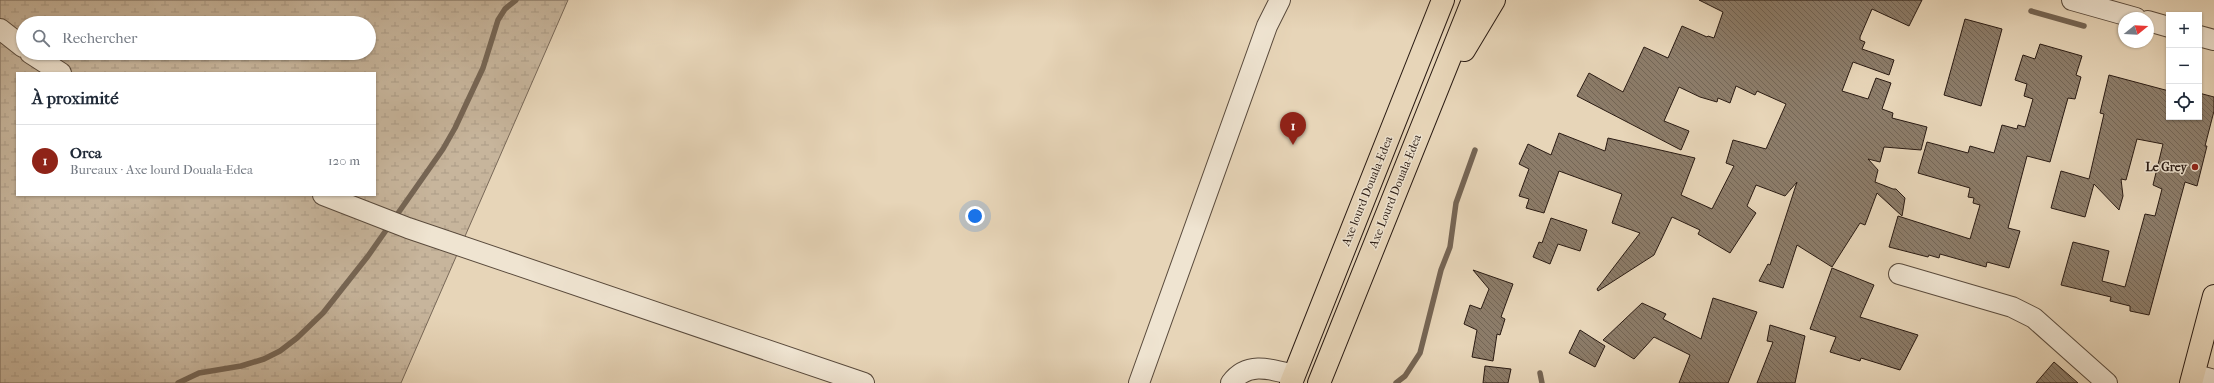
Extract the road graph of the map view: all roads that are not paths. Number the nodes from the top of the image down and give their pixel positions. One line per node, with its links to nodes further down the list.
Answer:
1 (1280, 0): 23 (street)
2 (1443, 0): 19 (main road, Axe lourd Douala-Edea)
3 (1473, 0): 15 (main road, Axe Lourd Douala-Edea)
4 (1494, 0): 15 (main road)
5 (2072, 0): 6 (street)
6 (2118, 13)
7 (2154, 23): 8 (street)
8 (2166, 26)
9 (0, 28): 12 (street)
10 (2202, 37): 11 (street)
11 (2214, 40)
12 (16, 41)
13 (41, 60): 14 (street)
14 (59, 72)
15 (1424, 119): 25 (main road, Axe Lourd Douala-Edea)
16 (326, 196): 22 (street)
17 (1899, 274): 26 (street)
18 (2214, 296): 20 (main road)
19 (1292, 379): 24 (street)
20 (2192, 379): 21 (street)
21 (2214, 380)
22 (864, 383)
23 (1139, 383)
24 (1230, 383)
25 (1319, 383)
26 (2107, 383)

